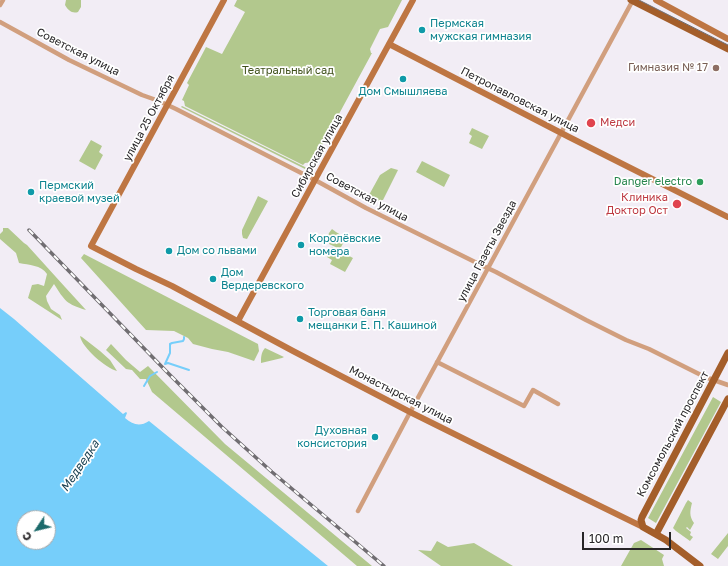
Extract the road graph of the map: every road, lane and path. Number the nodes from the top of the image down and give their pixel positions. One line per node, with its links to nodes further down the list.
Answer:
1 (3, 0): 6 (street)
2 (224, 0): 11 (main road, улица 25 Октября)
3 (413, 0): 9 (main road, Сибирская улица)
4 (632, 0): 10 (main road); 12 (street, улица Газеты Звезда)
5 (656, 0): 8 (main road)
6 (0, 5)
7 (0, 22): 11 (street, Советская улица)
8 (728, 39)
9 (389, 44): 12 (main road, Петропавловская улица); 13 (main road, Сибирская улица)
10 (728, 49)
11 (167, 105): 13 (street, Советская улица); 15 (main road, улица 25 Октября)
12 (562, 132): 14 (main road, Петропавловская улица); 16 (street, улица Газеты Звезда)
13 (315, 180): 16 (street, Советская улица); 17 (main road, Сибирская улица)
14 (728, 217)
15 (91, 246): 17 (main road, Монастырская улица)
16 (488, 268): 19 (street, улица Газеты Звезда); 20 (street, Советская улица)
17 (238, 321): 24 (main road, Монастырская улица)
18 (728, 353): 20 (main road, Комсомольский проспект)
19 (437, 362): 23 (street); 24 (street, улица Газеты Звезда)
20 (714, 380): 21 (street, Советская улица); 26 (main road, Комсомольский проспект)
21 (728, 385)
22 (728, 399): 29 (main road)
23 (558, 404)
24 (410, 412): 25 (street, улица Газеты Звезда); 27 (main road, Монастырская улица)
25 (358, 511)
26 (642, 517): 27 (main road); 28 (main road)
27 (634, 522): 28 (main road, Монастырская улица)
28 (643, 527): 29 (main road, Монастырская улица)
29 (656, 534): 30 (main road, Монастырская улица)
30 (700, 566)

